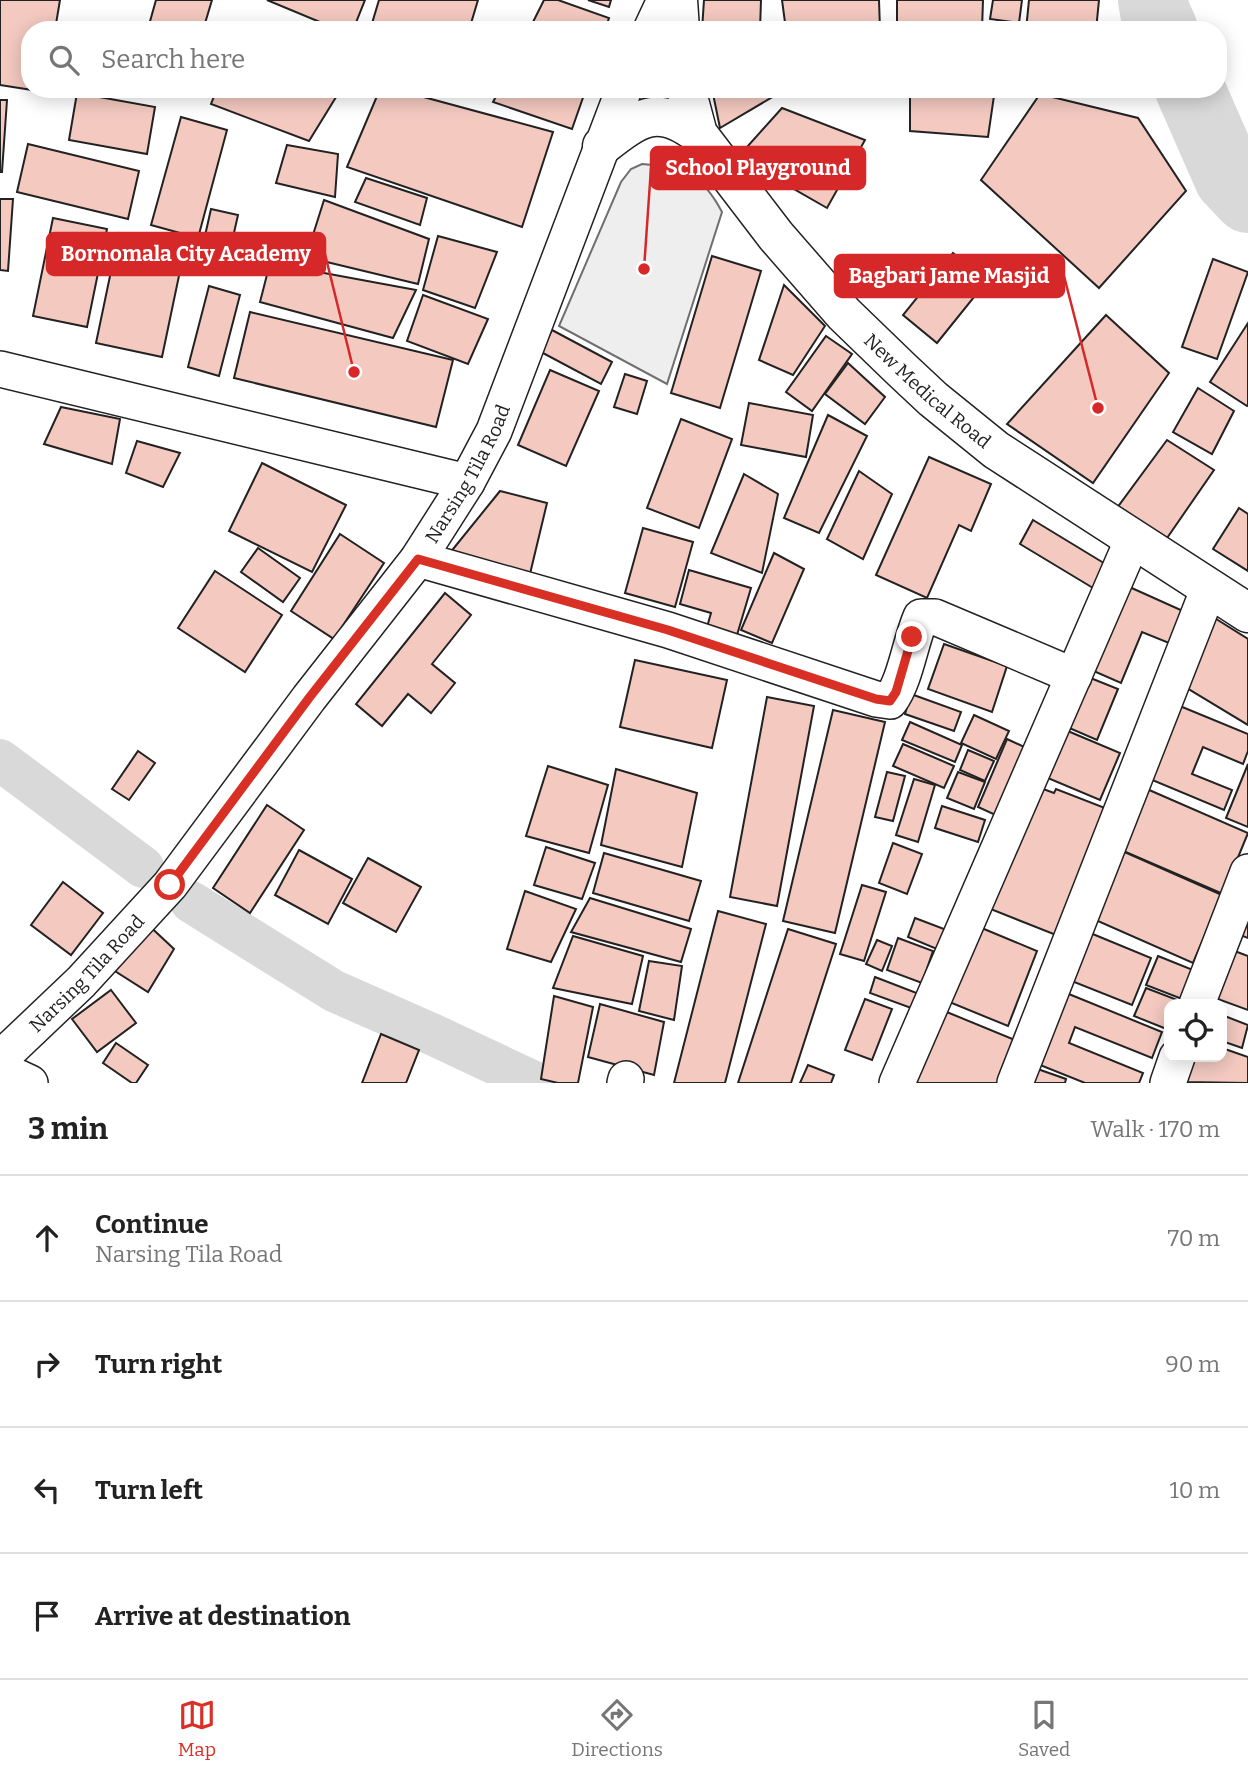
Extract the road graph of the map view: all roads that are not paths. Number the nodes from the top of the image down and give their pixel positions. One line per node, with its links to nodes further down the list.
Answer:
1 (665, 0): 3 (street)
2 (678, 0): 4 (street)
3 (655, 21)
4 (679, 21)
5 (621, 98): 8 (street, Narsing Tila Road)
6 (688, 98): 7 (street, New Medical Road)
7 (698, 134): 8 (street); 11 (street, New Medical Road)
8 (602, 146): 10 (street, Narsing Tila Road)
9 (0, 369): 10 (street)
10 (467, 482): 12 (street, Narsing Tila Road)
11 (1133, 539): 13 (street, New Medical Road); 15 (street)
12 (418, 559): 15 (street); 18 (street, Narsing Tila Road)
13 (1209, 588): 14 (street, New Medical Road); 22 (street)
14 (1248, 614)
15 (1074, 676): 21 (street)
16 (1248, 872): 17 (street)
17 (1199, 999)
18 (0, 1059)
19 (0, 1069): 20 (street)
20 (30, 1083)
21 (897, 1083)
22 (1015, 1083)

